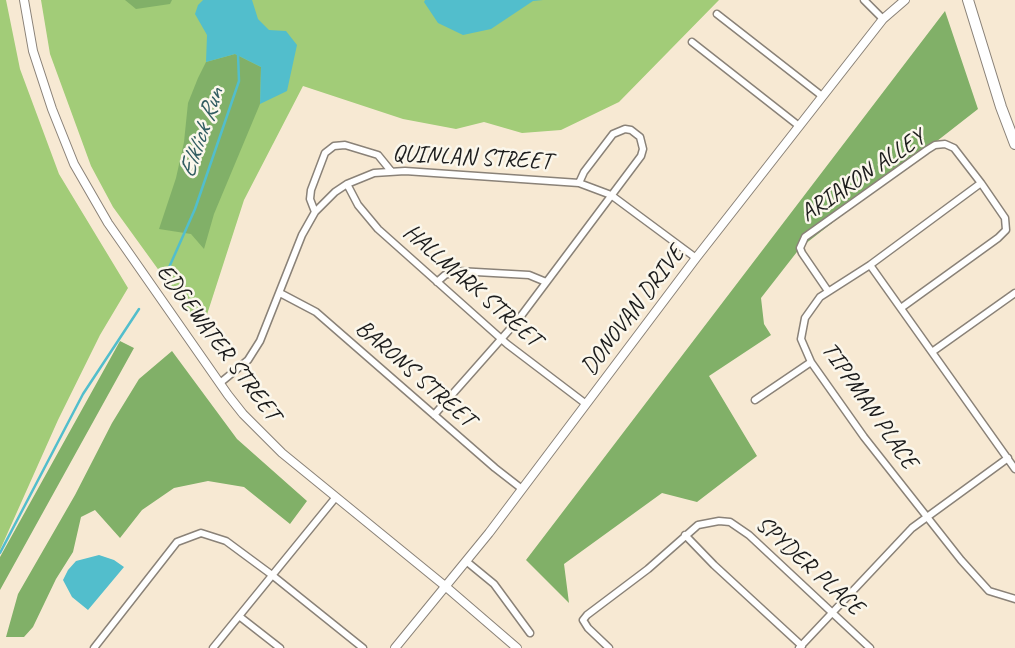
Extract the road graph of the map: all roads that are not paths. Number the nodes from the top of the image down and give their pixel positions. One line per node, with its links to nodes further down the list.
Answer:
1 (24, 0): 28 (street, EDGEWATER STREET)
2 (864, 0): 6 (street)
3 (905, 0): 6 (street, DONOVAN DRIVE)
4 (968, 0): 10 (main road)
5 (717, 14): 8 (street)
6 (883, 19): 8 (street, DONOVAN DRIVE)
7 (692, 42): 9 (street)
8 (822, 96): 9 (street, DONOVAN DRIVE)
9 (799, 126): 17 (street, DONOVAN DRIVE)
10 (1015, 144)
11 (391, 171): 12 (street, QUINLAN STREET); 14 (street, QUINLAN STREET); 16 (street)
12 (579, 183): 15 (street, QUINLAN STREET); 15 (street)
13 (981, 183): 18 (street, TIPPMAN PLACE); 21 (street, ARIAKON ALLEY); 24 (street, ARIAKON ALLEY)
14 (347, 184): 16 (street, QUINLAN STREET); 19 (street, HALLMARK STREET)
15 (611, 195): 17 (street, QUINLAN STREET); 20 (street)
16 (315, 212): 22 (street, QUINLAN STREET)
17 (696, 258): 30 (street, DONOVAN DRIVE)
18 (870, 265): 21 (street, TIPPMAN PLACE); 24 (street)
19 (437, 282): 20 (street); 25 (street, HALLMARK STREET)
20 (546, 282): 25 (street)
21 (828, 292): 27 (street, TIPPMAN PLACE)
22 (280, 293): 28 (street, QUINLAN STREET); 31 (street, BARONS STREET)
23 (1015, 293): 26 (street)
24 (901, 308): 26 (street)
25 (502, 338): 30 (street, HALLMARK STREET); 31 (street)
26 (932, 352): 32 (street)
27 (811, 362): 29 (street); 36 (street, TIPPMAN PLACE)
28 (220, 383): 35 (street, EDGEWATER STREET)
29 (755, 400)
30 (586, 404): 34 (street, DONOVAN DRIVE)
31 (434, 415): 34 (street, BARONS STREET)
32 (1008, 458): 33 (street); 36 (street)
33 (1015, 469)
34 (522, 489): 38 (street, DONOVAN DRIVE)
35 (336, 497): 39 (street); 40 (street, EDGEWATER STREET)
36 (926, 517): 41 (street, TIPPMAN PLACE); 42 (street)
37 (685, 535): 42 (street, SPYDER PLACE); 45 (street); 52 (street, SPYDER PLACE)
38 (466, 561): 40 (street, DONOVAN DRIVE); 44 (street)
39 (272, 575): 43 (street); 46 (street); 49 (street)
40 (445, 586): 50 (street, DONOVAN DRIVE); 51 (street, EDGEWATER STREET)
41 (1015, 599)
42 (832, 613): 45 (street); 53 (street, SPYDER PLACE)
43 (239, 616): 47 (street); 48 (street)
44 (530, 633)
45 (801, 647)
46 (94, 648)
47 (213, 648)
48 (280, 648)
49 (363, 648)
50 (395, 648)
51 (517, 648)
52 (609, 648)
53 (870, 648)

